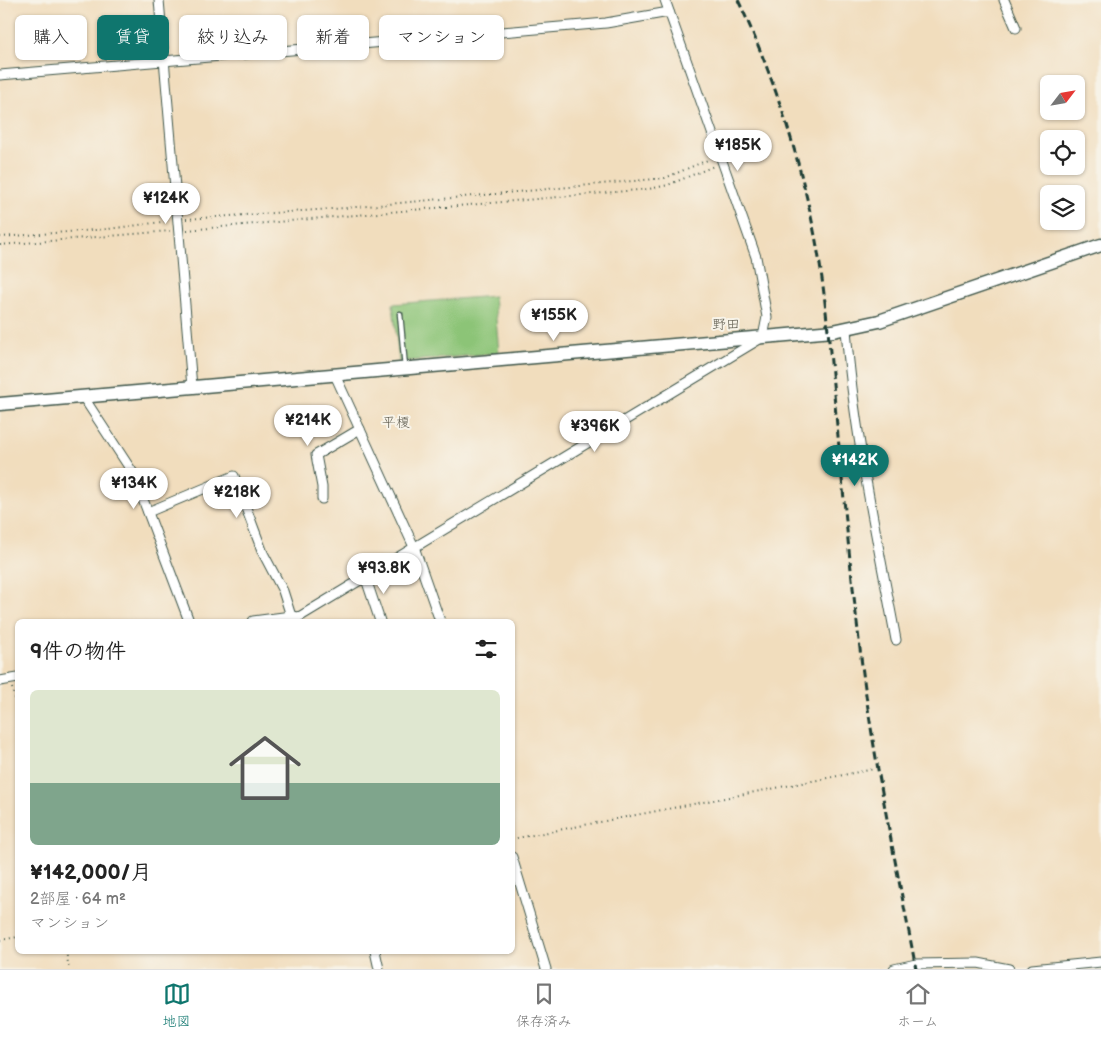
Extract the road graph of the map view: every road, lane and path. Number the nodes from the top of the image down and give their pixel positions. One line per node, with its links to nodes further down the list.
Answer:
1 (159, 0): 5 (street)
2 (665, 0): 4 (street)
3 (1004, 0): 6 (street)
4 (669, 12): 8 (street); 10 (street)
5 (160, 15)
6 (1016, 28)
7 (164, 60): 9 (street); 11 (street)
8 (169, 60)
9 (0, 75)
10 (721, 159): 11 (path); 12 (path); 18 (street)
11 (178, 220): 12 (street); 13 (path)
12 (179, 231): 14 (path); 21 (street)
13 (0, 237)
14 (0, 245)
15 (1101, 245): 17 (street)
16 (400, 314): 19 (lane)
17 (846, 329): 18 (street); 34 (street)
18 (763, 337): 19 (street); 27 (street)
19 (406, 368): 20 (street)
20 (335, 375): 21 (street); 24 (street)
21 (192, 387): 22 (street)
22 (84, 398): 23 (street); 26 (street)
23 (0, 404)
24 (360, 429): 25 (street); 27 (street)
25 (322, 499)
26 (148, 512): 29 (street); 30 (street)
27 (414, 547): 28 (street); 33 (street)
28 (365, 576): 29 (street); 32 (street)
29 (297, 618): 31 (street)
30 (188, 619)
31 (282, 619)
32 (379, 619)
33 (439, 619)
34 (896, 640)
35 (14, 678): 36 (street)
36 (0, 681)
37 (874, 769): 38 (path)
38 (515, 838)
39 (515, 868): 47 (street)
40 (15, 938): 41 (path)
41 (0, 940)
42 (66, 954): 45 (path)
43 (376, 954): 46 (street)
44 (1101, 962): 50 (street)
45 (69, 969)
46 (378, 969)
47 (546, 969)
48 (894, 969): 49 (street)
49 (1009, 969)
50 (1032, 969)

